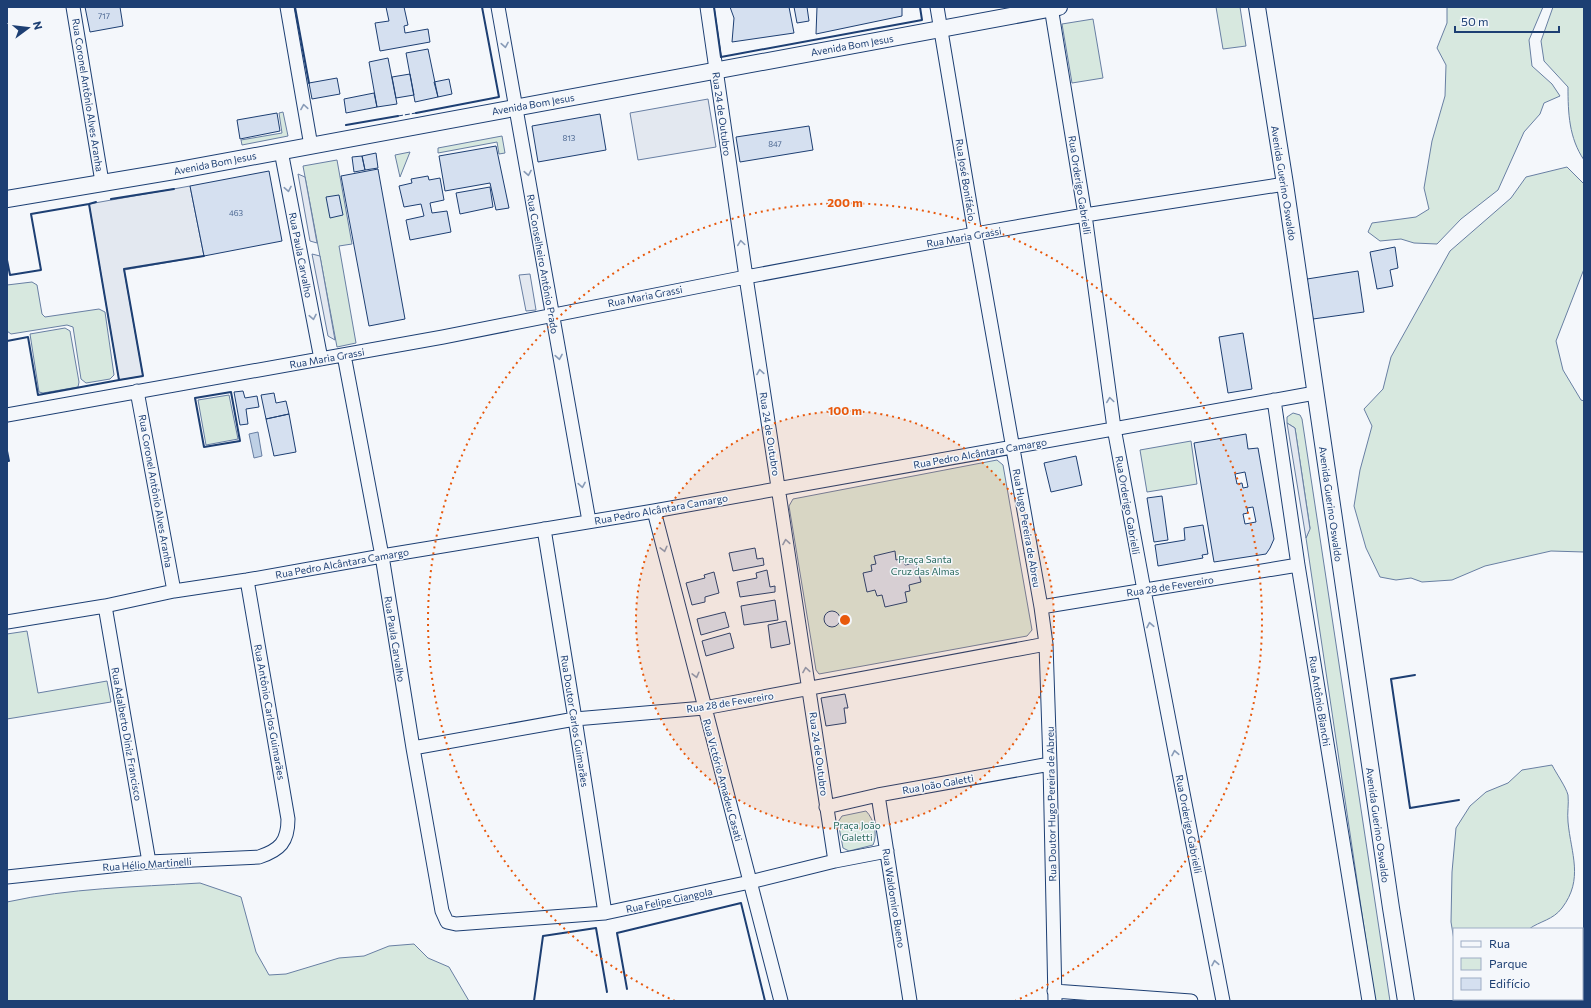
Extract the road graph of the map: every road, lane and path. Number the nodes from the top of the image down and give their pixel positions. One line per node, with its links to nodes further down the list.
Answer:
1 (73, 7): 13 (street, Rua Coronel Antônio Alves Aranha)
2 (287, 7): 11 (street, one-way to 2)
3 (498, 7): 10 (street, Rua Conselheiro Antônio Prado, one-way to 10)
4 (707, 7): 9 (street, Rua 24 de Outubro)
5 (937, 7): 8 (street, Rua José Bonifácio)
6 (1054, 7): 8 (street, Avenida Bom Jesus); 16 (street, Rua Orderigo Gabrielli)
7 (1257, 7): 14 (street, Avenida Guerino Oswaldo)
8 (941, 29): 9 (street, Avenida Bom Jesus); 17 (street, Rua José Bonifácio)
9 (716, 70): 10 (street, Avenida Bom Jesus); 18 (street, Rua 24 de Outubro, one-way to 9)
10 (516, 107): 11 (street, Avenida Bom Jesus); 19 (street, Rua Conselheiro Antônio Prado, one-way to 19)
11 (311, 146): 12 (street, Avenida Bom Jesus)
12 (281, 151): 13 (street, Avenida Bom Jesus); 21 (street, Rua Paula Carvalho, one-way to 21)
13 (102, 182): 15 (street, Avenida Bom Jesus)
14 (1284, 184): 16 (street, Rua Maria Grassi); 23 (street, Avenida Guerino Oswaldo)
15 (7, 199)
16 (1085, 215): 17 (street, Rua Maria Grassi); 26 (street, Rua Orderigo Gabrielli, one-way to 16)
17 (975, 234): 18 (street, Rua Maria Grassi); 27 (street, Rua José Bonifácio)
18 (746, 277): 19 (street, Rua Maria Grassi); 28 (street, Rua 24 de Outubro, one-way to 18)
19 (552, 315): 20 (street, Rua Maria Grassi); 30 (street, Rua Conselheiro Antônio Prado, one-way to 30)
20 (344, 355): 21 (street, Rua Maria Grassi); 32 (street, Rua Paula Carvalho)
21 (321, 360): 22 (street, Rua Maria Grassi)
22 (137, 391): 25 (street, Rua Maria Grassi); 36 (street, Rua Coronel Antônio Alves Aranha)
23 (1315, 393): 24 (street, Rua Pedro Alcântara Camargo); 62 (street, Avenida Guerino Oswaldo)
24 (1274, 400): 26 (street, Rua Pedro Alcântara Camargo); 33 (street, Rua Antônio Bianchi)
25 (7, 415)
26 (1114, 428): 27 (street, Rua Pedro Alcântara Camargo); 35 (street, Rua Orderigo Gabrielli)
27 (1013, 448): 28 (street, Rua Pedro Alcântara Camargo); 38 (street, Rua Hugo Pereira de Abreu)
28 (778, 489): 29 (street, Rua Pedro Alcântara Camargo); 41 (street, Rua 24 de Outubro, one-way to 28)
29 (654, 511): 30 (street, Rua Pedro Alcântara Camargo); 42 (street, Rua Victório Amadeu Casati, one-way to 42)
30 (589, 521): 31 (street, Rua Pedro Alcântara Camargo)
31 (544, 529): 32 (street, Rua Pedro Alcântara Camargo); 43 (street, Rua Doutor Carlos Guimarães)
32 (382, 556): 34 (street, Rua Pedro Alcântara Camargo); 44 (street, Rua Paula Carvalho)
33 (1298, 565): 35 (street, Rua 28 de Fevereiro); 61 (street, Rua Antônio Bianchi)
34 (247, 580): 36 (street, Rua Pedro Alcântara Camargo); 48 (street, Rua Antônio Carlos Guimarães)
35 (1144, 590): 38 (street, Rua 28 de Fevereiro); 60 (street, Rua Orderigo Gabrielli, one-way to 35)
36 (174, 591): 37 (street, Rua Pedro Alcântara Camargo)
37 (105, 606): 39 (street, Rua Pedro Alcântara Camargo); 51 (street, Rua Adalberto Diniz Francisco)
38 (1041, 607): 40 (street, Rua Doutor Hugo Pereira de Abreu)
39 (7, 622)
40 (1046, 644): 41 (street, Rua 28 de Fevereiro); 45 (street, Rua Doutor Hugo Pereira de Abreu)
41 (809, 688): 42 (street, Rua 28 de Fevereiro); 47 (street, Rua 24 de Outubro)
42 (704, 708): 43 (street, Rua 28 de Fevereiro); 53 (street, Rua Victório Amadeu Casati)
43 (575, 719): 44 (street, Rua 28 de Fevereiro); 54 (street, Rua Doutor Carlos Guimarães)
44 (413, 748): 55 (street, Rua Paula Carvalho)
45 (1050, 764): 46 (street, Rua João Galetti); 56 (street, Rua Doutor Hugo Pereira de Abreu)
46 (878, 795): 47 (street, Rua João Galetti); 49 (street, Rua Waldomiro Bueno)
47 (826, 807): 50 (street, Rua 24 de Outubro)
48 (283, 842): 51 (street, Rua Hélio Martinelli)
49 (887, 851): 50 (street, Rua Felipe Giangola); 58 (street, Rua Waldomiro Bueno)
50 (835, 861): 53 (street, Rua Felipe Giangola)
51 (149, 862): 52 (street, Rua Hélio Martinelli)
52 (7, 877)
53 (750, 882): 54 (street, Rua Felipe Giangola); 57 (street, Rua Victório Amadeu Casati)
54 (605, 914): 55 (street, Rua Felipe Giangola)
55 (447, 922)
56 (1054, 996): 59 (street)
57 (781, 1001)
58 (910, 1001)
59 (1191, 1001)
60 (1223, 1001)
61 (1369, 1001)
62 (1406, 1001)

